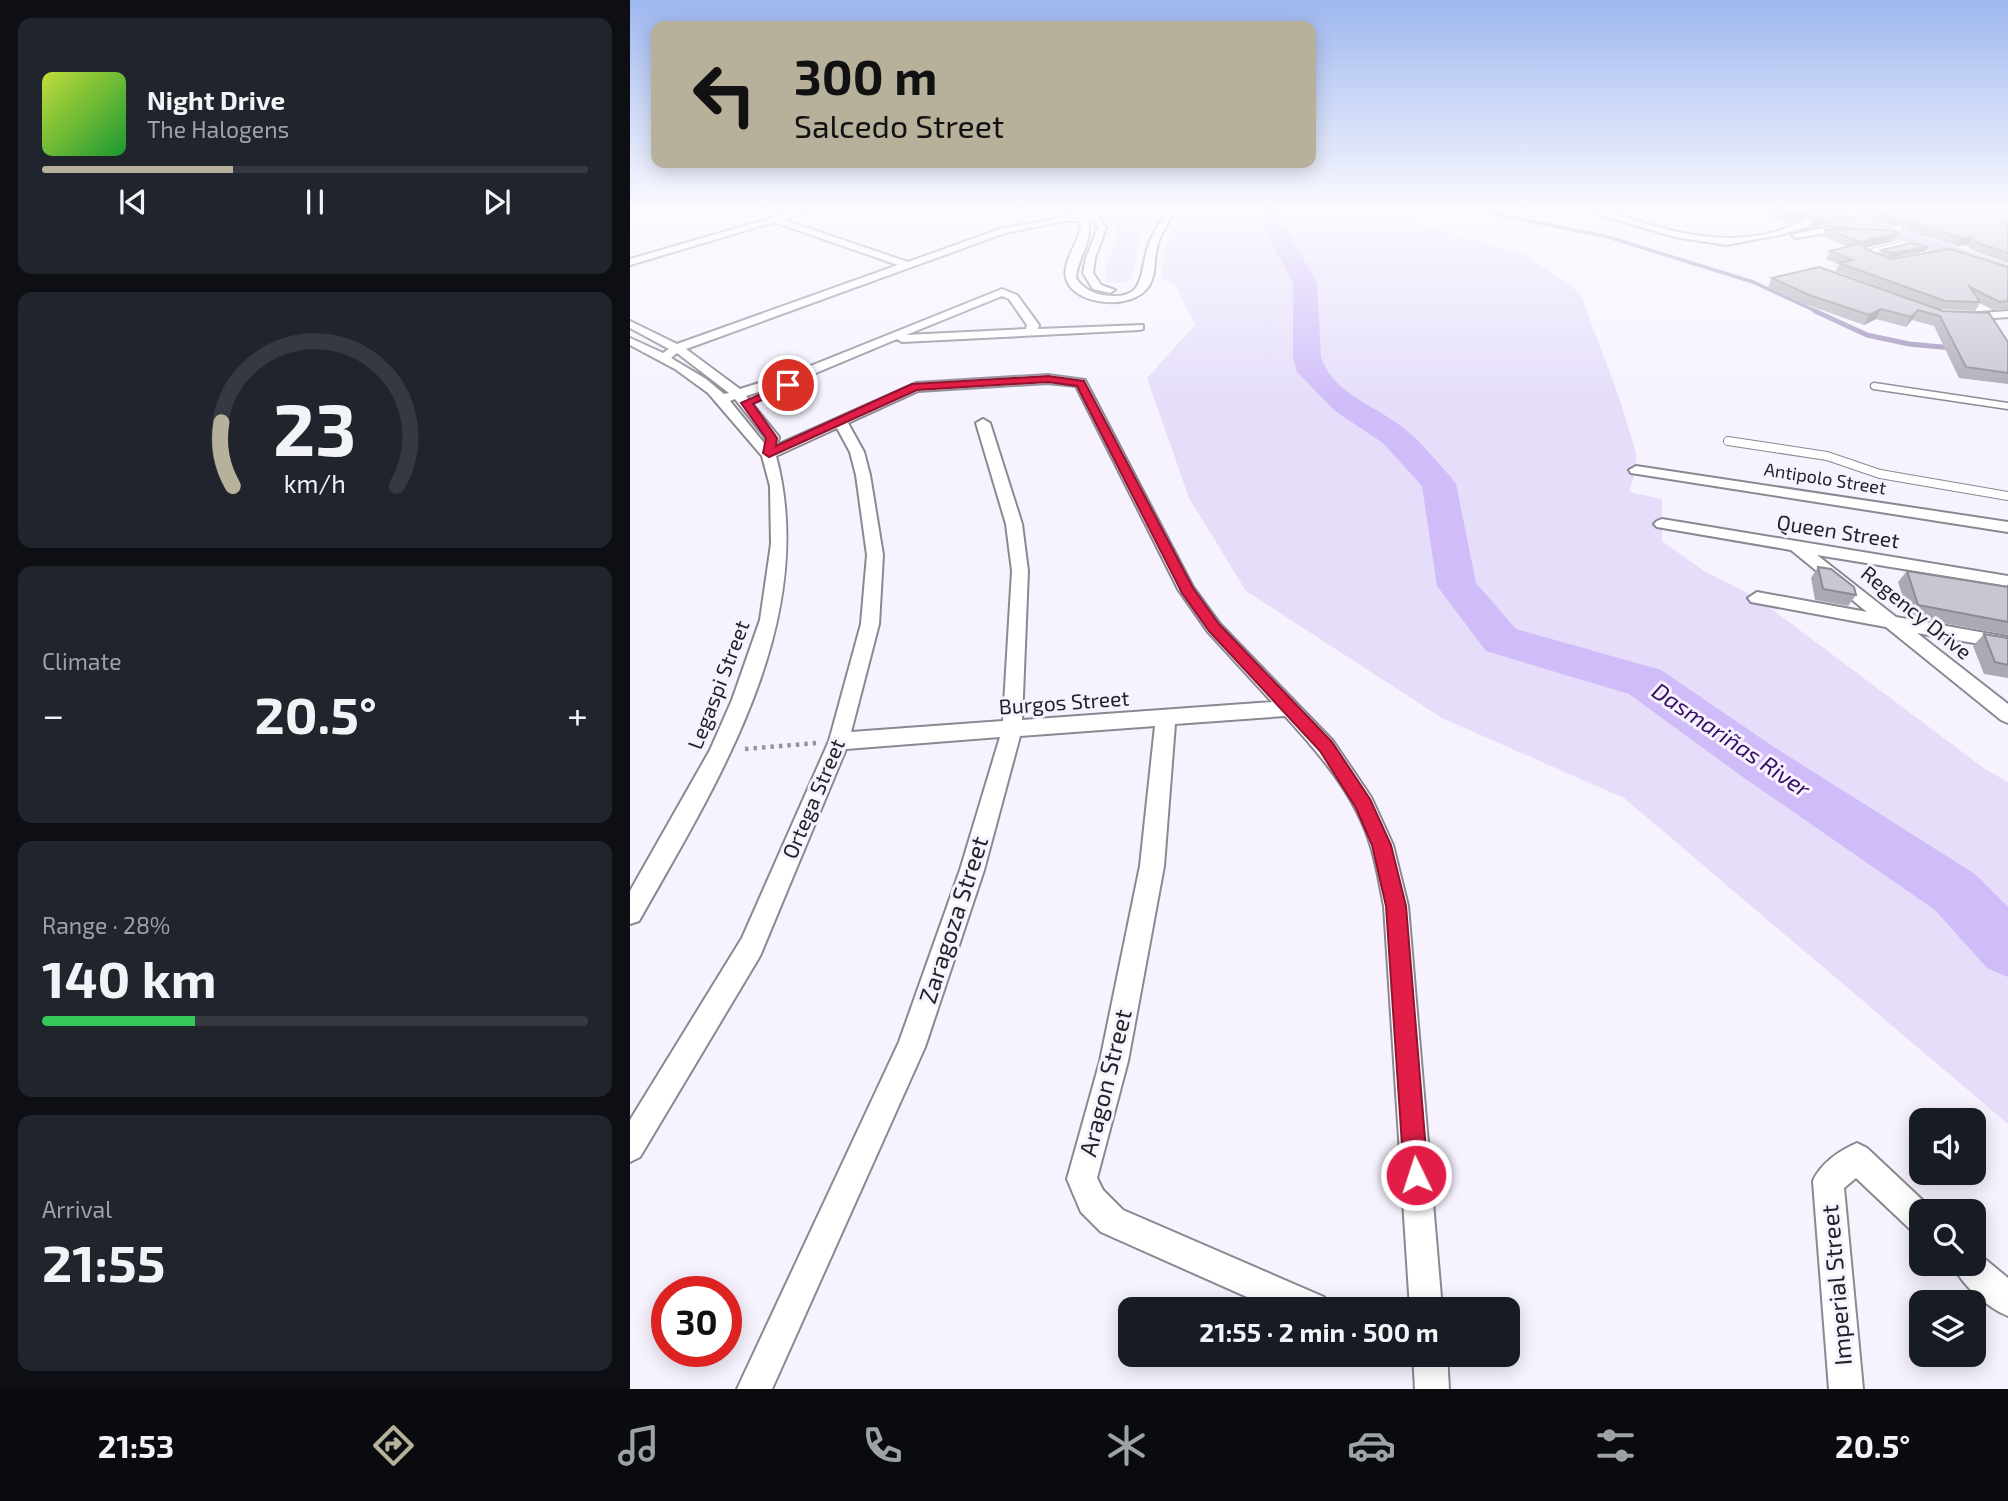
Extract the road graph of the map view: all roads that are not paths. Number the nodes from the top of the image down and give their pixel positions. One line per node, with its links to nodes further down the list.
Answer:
1 (891, 275): 13 (street)
2 (1072, 275): 5 (street)
3 (1089, 275): 4 (street)
4 (1145, 275)
5 (1148, 275)
6 (2008, 314): 7 (street)
7 (1960, 317)
8 (630, 324): 13 (street, Legaspi Street)
9 (1139, 327): 10 (street)
10 (1031, 332): 11 (street); 11 (street)
11 (889, 340): 16 (street)
12 (630, 341): 14 (street)
13 (682, 351): 14 (street); 16 (street, Legaspi Street)
14 (663, 358): 17 (street)
15 (1874, 386): 18 (lane)
16 (743, 398): 17 (street); 22 (street, Legaspi Street)
17 (726, 404): 22 (street)
18 (2008, 406)
19 (840, 421): 22 (street); 32 (street); 36 (street, Ortega Street)
20 (983, 423): 35 (street, Zaragoza Street)
21 (1728, 441): 24 (lane)
22 (769, 453): 37 (street, Legaspi Street)
23 (1636, 470): 26 (street, Antipolo Street)
24 (2008, 496)
25 (1662, 524): 27 (street, Queen Street)
26 (2008, 527)
27 (1796, 547): 28 (street, Queen Street); 30 (street, Regency Drive)
28 (2008, 581)
29 (1757, 598): 30 (street)
30 (1892, 623): 31 (street); 33 (street, Regency Drive)
31 (2008, 643)
32 (1291, 708): 34 (street, Burgos Street); 42 (street)
33 (2008, 715)
34 (1166, 718): 35 (street, Burgos Street); 41 (street, Aragon Street)
35 (1012, 730): 36 (street, Burgos Street); 44 (street, Zaragoza Street)
36 (839, 741): 38 (street, Ortega Street)
37 (630, 913)
38 (630, 1147)
39 (1909, 1207): 45 (street, Imperial Street)
40 (1982, 1276): 43 (street)
41 (1285, 1297)
42 (1425, 1297)
43 (2008, 1300)
44 (754, 1389)
45 (1846, 1389)

